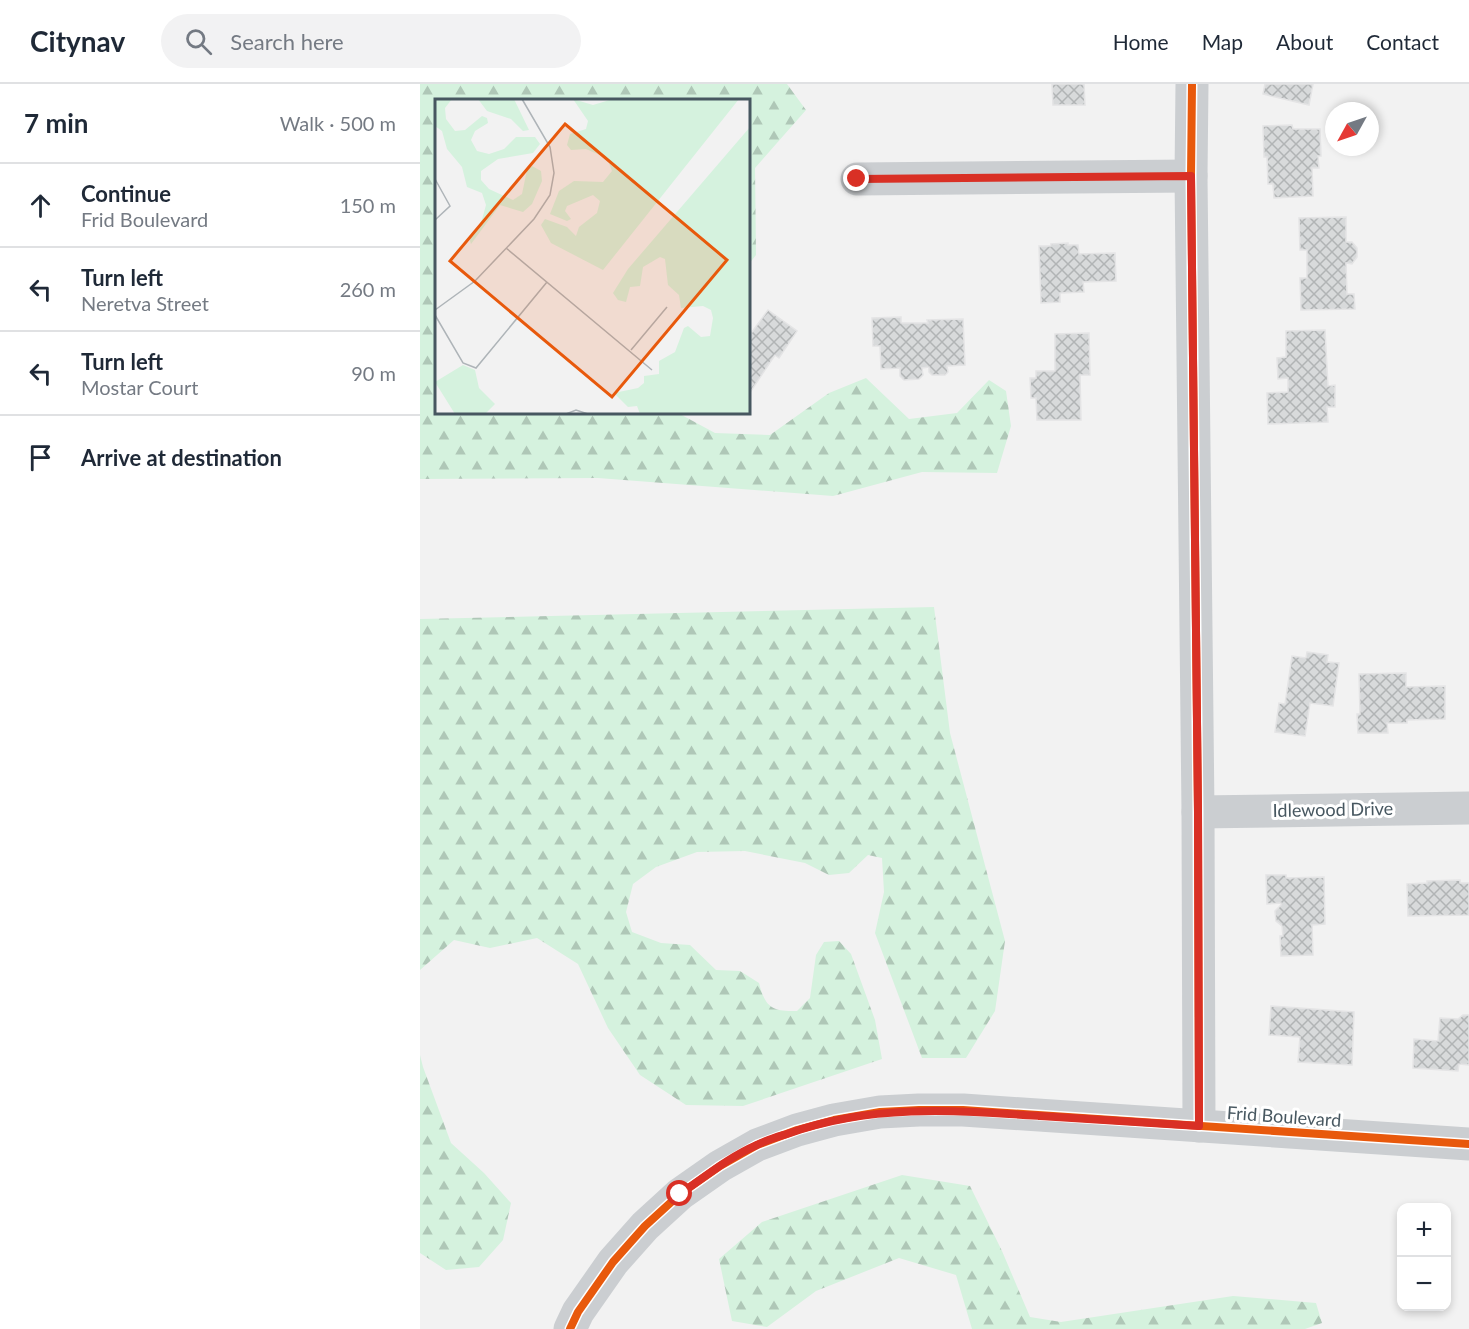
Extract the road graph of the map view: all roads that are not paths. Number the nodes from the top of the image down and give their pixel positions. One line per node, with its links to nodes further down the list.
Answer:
1 (1192, 84): 2 (street)
2 (1191, 176): 3 (street); 5 (street)
3 (857, 179)
4 (1469, 808): 5 (street, Idlewood Drive)
5 (1198, 812): 6 (street)
6 (1199, 1126): 7 (street, Frid Boulevard); 8 (street, Frid Boulevard)
7 (1469, 1144)
8 (570, 1329)

